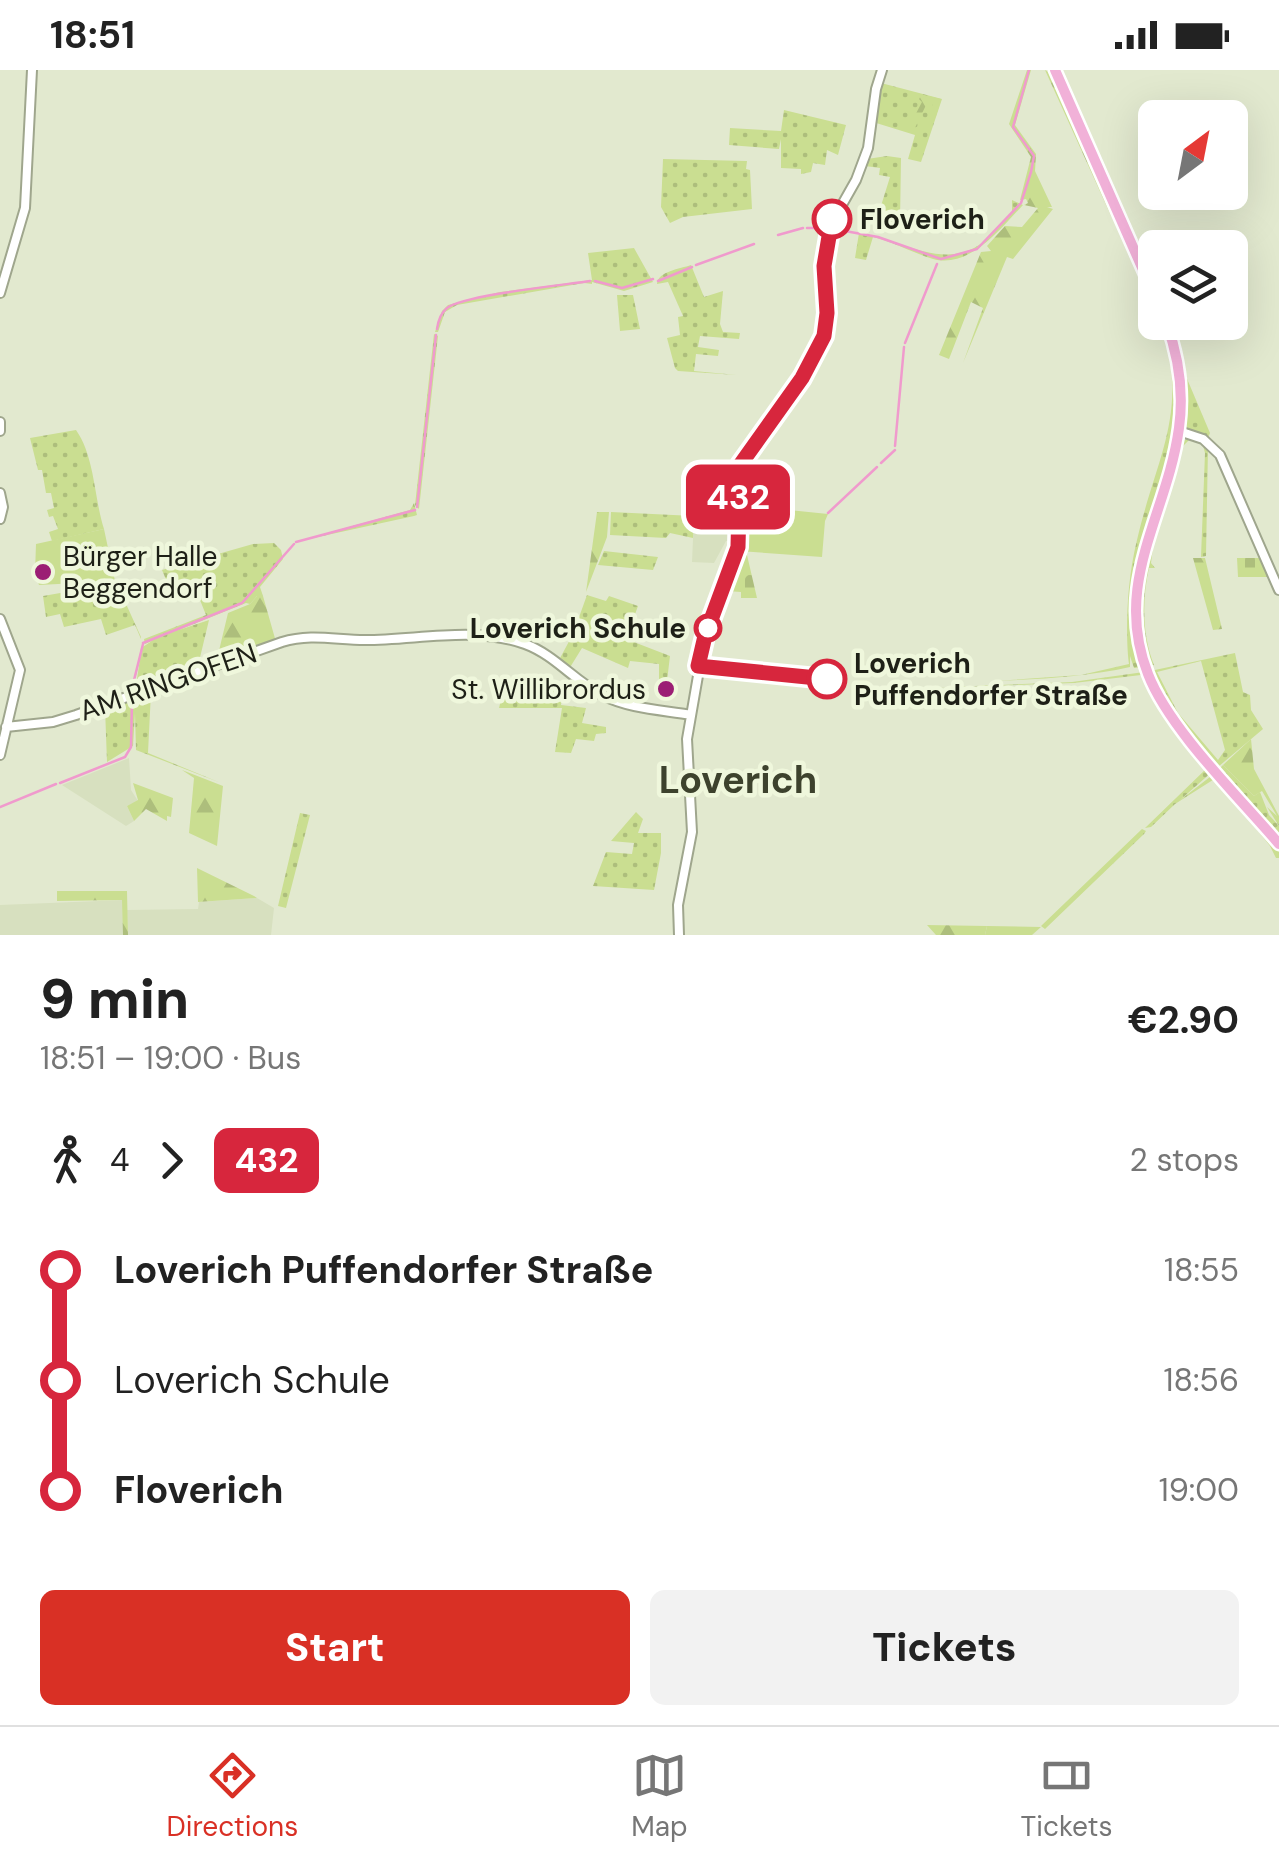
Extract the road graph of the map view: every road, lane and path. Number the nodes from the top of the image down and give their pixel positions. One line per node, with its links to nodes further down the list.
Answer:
1 (32, 70): 5 (street)
2 (882, 70): 14 (street)
3 (1055, 70): 4 (main road)
4 (1138, 258)
5 (0, 294)
6 (1171, 340): 9 (main road)
7 (0, 422): 8 (street)
8 (0, 431)
9 (1184, 433): 12 (street); 17 (main road)
10 (0, 493): 11 (street)
11 (0, 519)
12 (1277, 586)
13 (0, 619): 15 (street)
14 (691, 715): 15 (street, AM RINGOFEN); 18 (street)
15 (6, 727): 16 (street)
16 (0, 755)
17 (1279, 844)
18 (679, 935)

